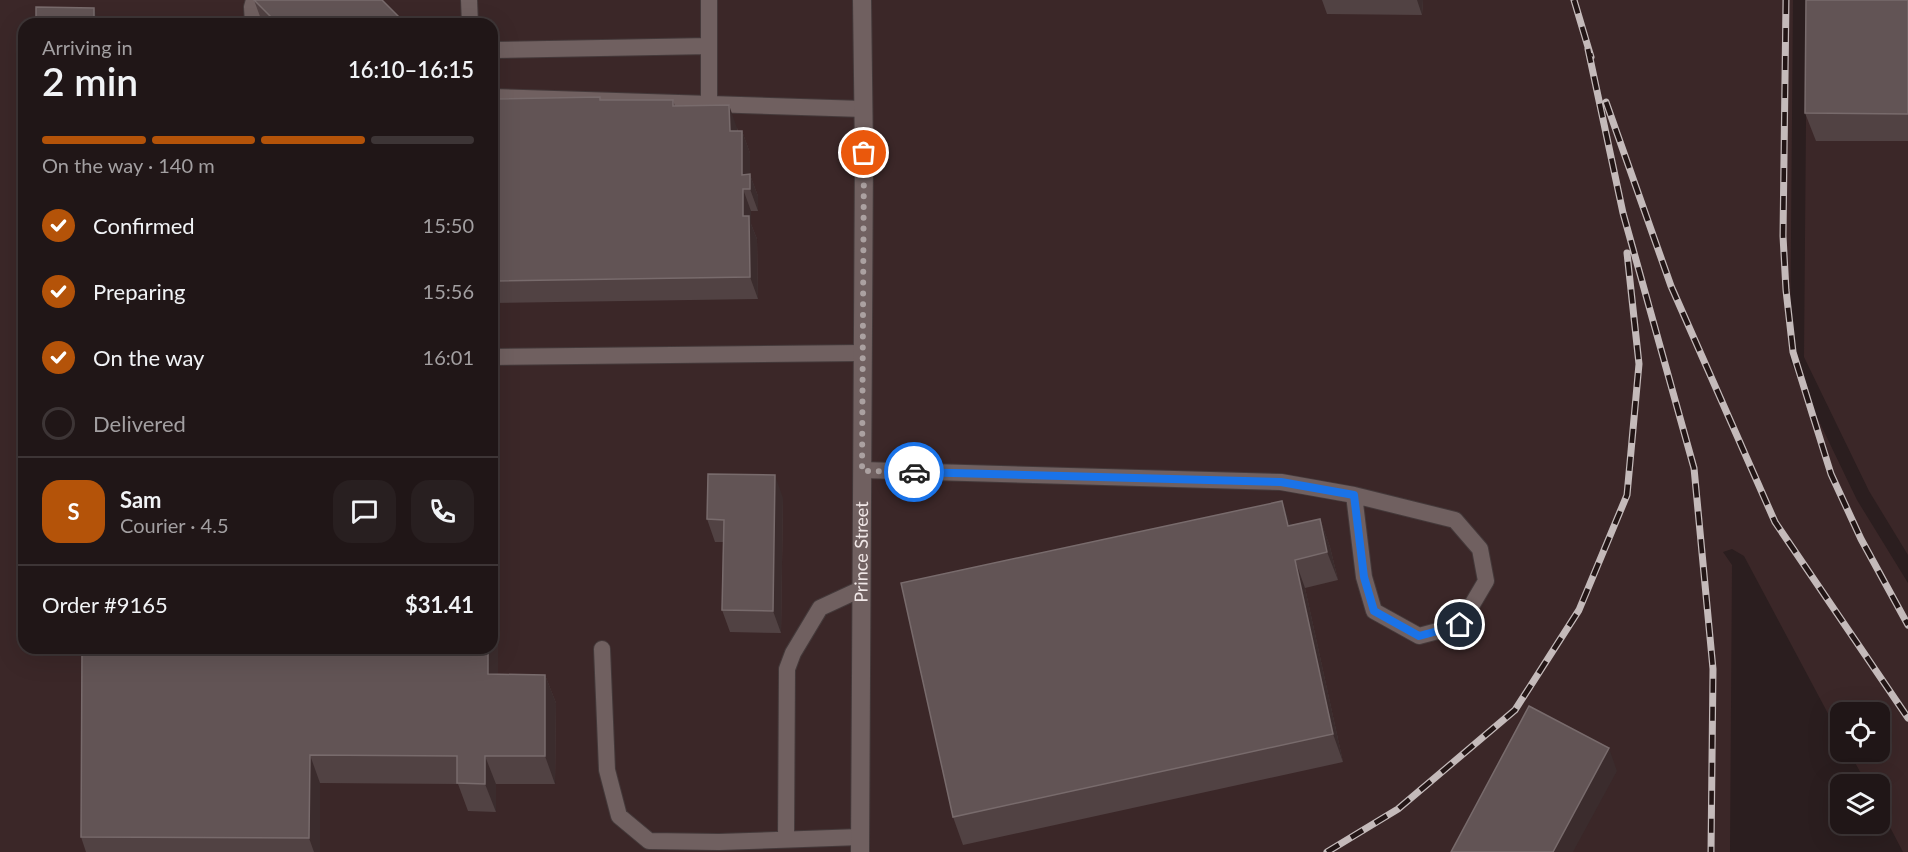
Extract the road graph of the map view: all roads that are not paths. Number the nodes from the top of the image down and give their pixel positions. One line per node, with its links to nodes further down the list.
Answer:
1 (254, 0): 5 (lane)
2 (469, 0): 6 (lane)
3 (709, 0): 7 (lane)
4 (862, 0): 11 (street, Prince Street)
5 (253, 18)
6 (470, 18)
7 (709, 46): 8 (lane); 10 (lane)
8 (498, 50)
9 (498, 97): 10 (lane)
10 (709, 104): 11 (lane)
11 (863, 109): 12 (street, Prince Street)
12 (862, 352): 13 (lane); 14 (street, Prince Street)
13 (498, 357)
14 (862, 471): 15 (lane); 16 (street, Prince Street)
15 (1354, 495): 15 (lane)
16 (861, 590): 18 (lane); 19 (street, Prince Street)
17 (602, 649): 18 (lane)
18 (786, 840): 19 (lane)
19 (860, 845)

